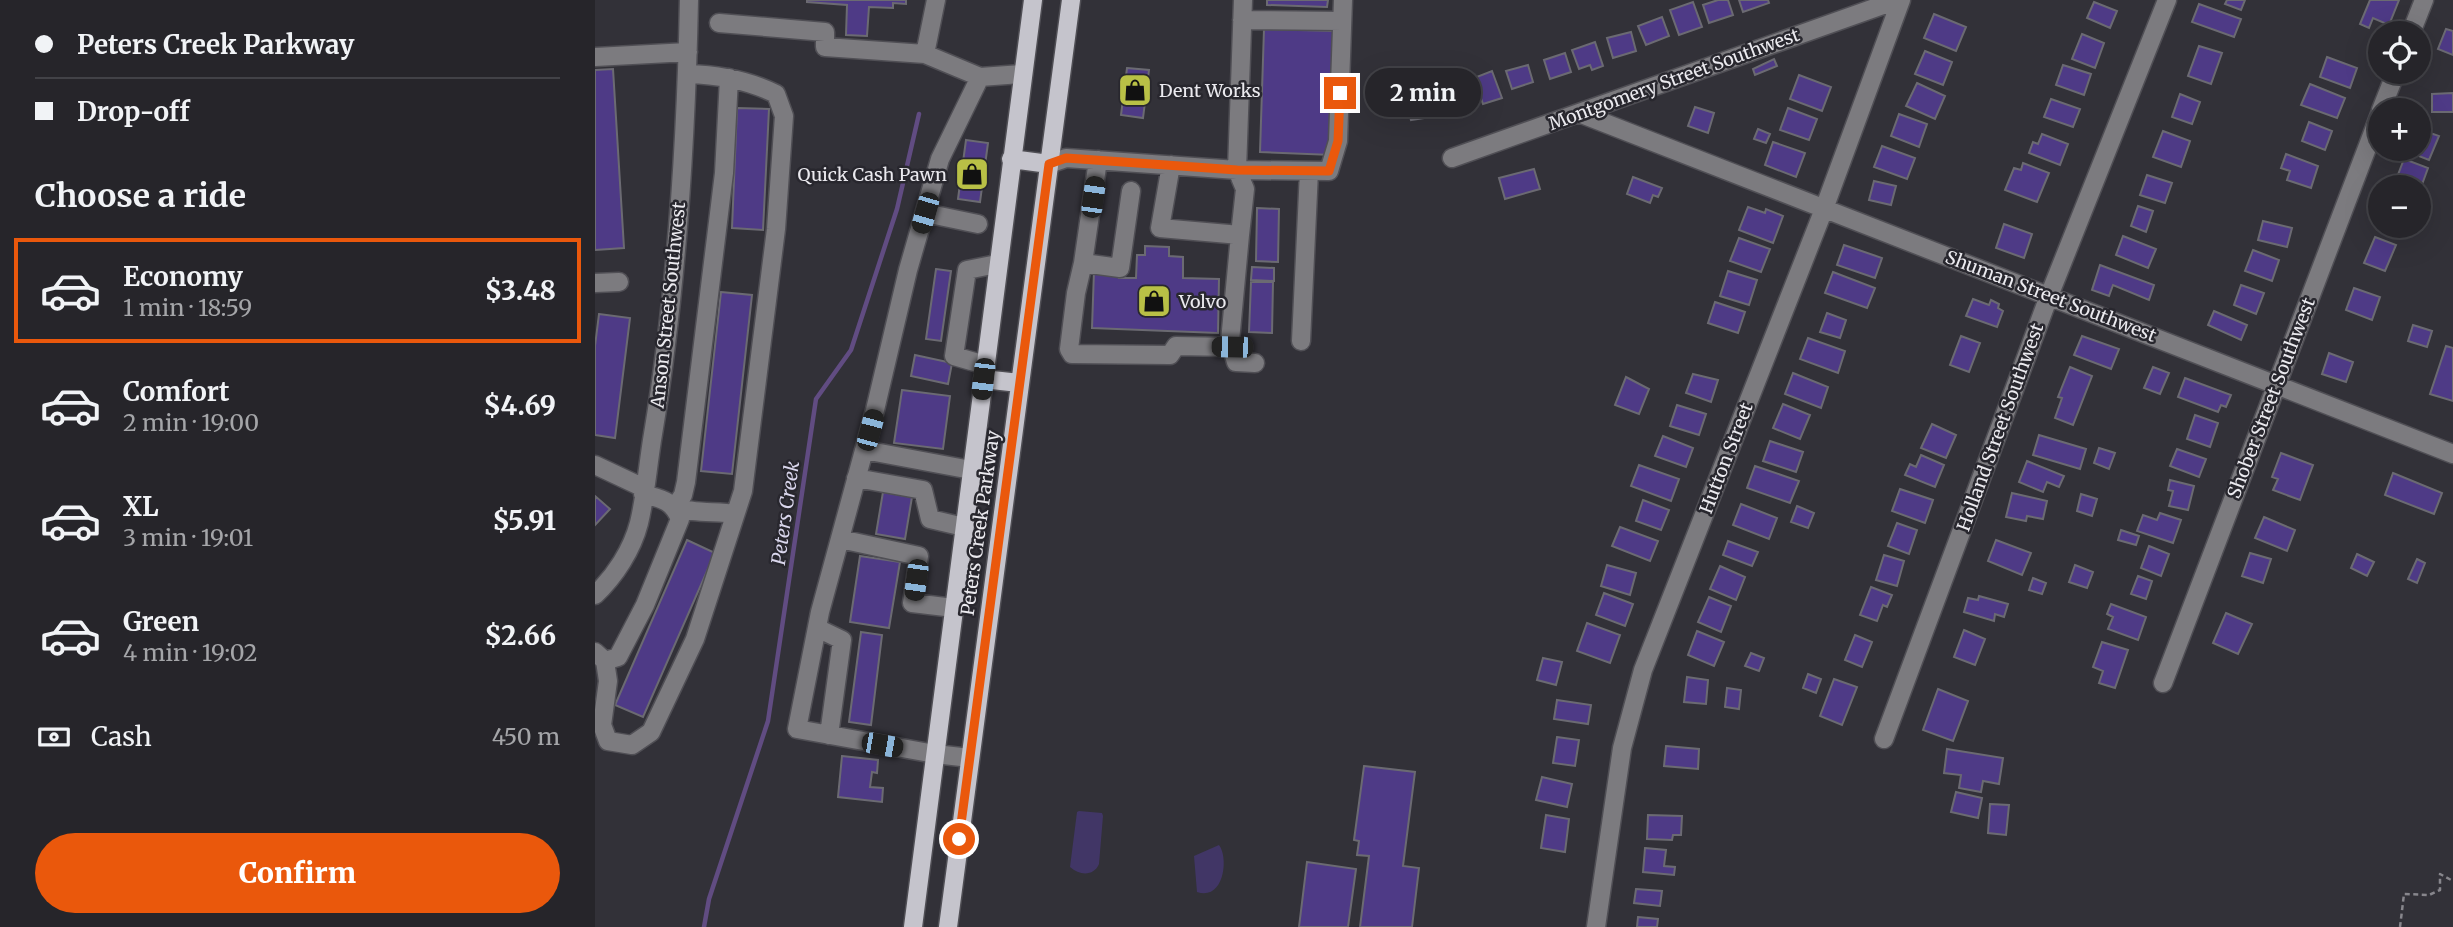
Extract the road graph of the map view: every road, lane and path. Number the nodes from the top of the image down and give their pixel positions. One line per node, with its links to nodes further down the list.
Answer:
1 (689, 0): 14 (street, Anson Street Southwest)
2 (936, 0): 15 (street)
3 (1033, 0): 18 (main road, Peters Creek Parkway)
4 (1071, 0): 26 (main road, Peters Creek Parkway)
5 (1243, 0): 10 (street)
6 (1343, 0): 11 (street)
7 (1899, 0): 21 (street, Montgomery Street Southwest); 31 (street, Hutton Street)
8 (2167, 0): 39 (street, Holland Street Southwest)
9 (2424, 0): 12 (street)
10 (1242, 20): 11 (street); 28 (street)
11 (1342, 21): 29 (street)
12 (2416, 21)
13 (719, 23): 15 (street)
14 (688, 52): 16 (street); 17 (street, Anson Street Southwest)
15 (925, 54): 19 (street)
16 (595, 57)
17 (688, 74): 20 (street); 51 (street, Anson Street Southwest)
18 (1023, 74): 19 (street); 24 (main road, Peters Creek Parkway)
19 (980, 77): 32 (street)
20 (729, 78): 52 (street); 53 (street)
21 (1579, 113): 23 (street, Montgomery Street Southwest); 31 (street, Shuman Street Southwest)
22 (2368, 146): 45 (street, Shober Street Southwest)
23 (1452, 158)
24 (1011, 159): 26 (main road); 36 (main road, Peters Creek Parkway)
25 (1098, 160): 26 (street); 27 (street); 35 (street)
26 (1049, 164): 44 (main road, Peters Creek Parkway)
27 (1171, 166): 28 (street); 34 (street)
28 (1237, 170): 29 (street); 34 (street)
29 (1309, 171): 40 (street)
30 (1131, 191): 35 (street)
31 (1824, 209): 39 (street, Shuman Street Southwest); 68 (street, Hutton Street)
32 (925, 213): 33 (street); 46 (street)
33 (978, 224)
34 (1240, 235): 41 (street)
35 (1083, 263): 41 (street)
36 (997, 264): 43 (main road, Peters Creek Parkway); 43 (street)
37 (595, 282): 38 (street)
38 (619, 282)
39 (2049, 296): 45 (street, Shuman Street Southwest); 62 (street, Holland Street Southwest)
40 (1301, 341)
41 (1232, 347): 42 (street)
42 (1255, 363)
43 (984, 372): 44 (main road); 49 (main road, Peters Creek Parkway)
44 (1019, 383): 64 (main road, Peters Creek Parkway)
45 (2276, 383): 47 (street, Shuman Street Southwest); 60 (street, Shober Street Southwest)
46 (864, 450): 49 (street); 50 (street)
47 (2453, 454)
48 (595, 466): 51 (street)
49 (971, 470): 54 (main road, Peters Creek Parkway)
50 (856, 478): 54 (street); 55 (street)
51 (644, 491): 52 (street); 56 (street, Anson Street Southwest)
52 (675, 506): 53 (street); 59 (street)
53 (735, 514): 59 (street)
54 (964, 527): 57 (main road, Peters Creek Parkway)
55 (840, 539): 57 (street); 58 (street)
56 (595, 595)
57 (954, 608): 63 (main road, Peters Creek Parkway)
58 (817, 628): 61 (street); 61 (street)
59 (600, 657)
60 (2163, 683)
61 (829, 735): 63 (street)
62 (1884, 739)
63 (935, 754): 64 (street); 66 (main road, Peters Creek Parkway)
64 (970, 758): 67 (main road, Peters Creek Parkway)
65 (2453, 881): 69 (path)
66 (913, 927)
67 (948, 927)
68 (1596, 927)
69 (2400, 927)

